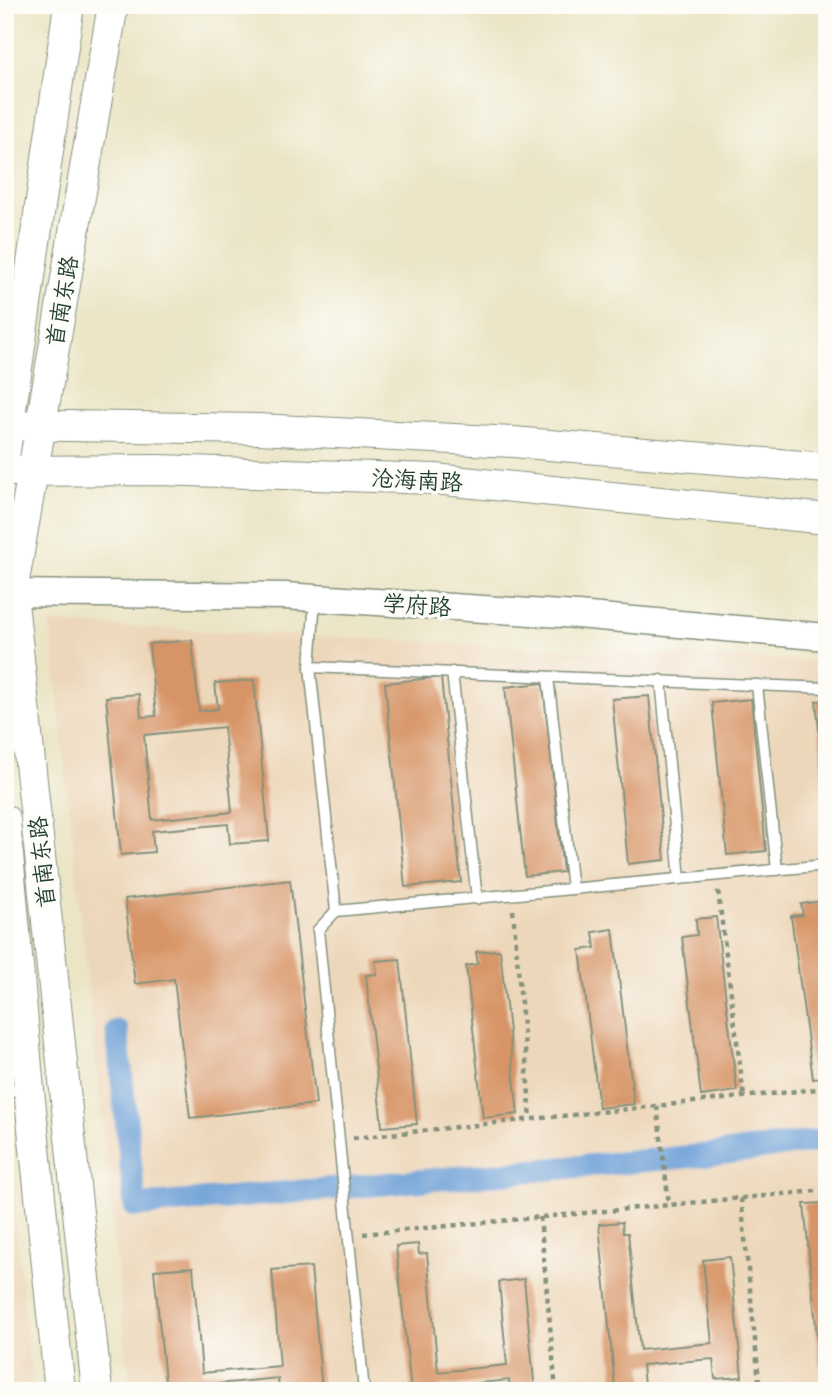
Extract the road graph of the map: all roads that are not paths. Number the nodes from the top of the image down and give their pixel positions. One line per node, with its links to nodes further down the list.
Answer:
1 (69, 5): 4 (main road, 首南东路)
2 (113, 5): 3 (main road, 首南东路)
3 (41, 426): 4 (main road, 沧海南路); 5 (main road, 沧海南路); 6 (main road, 首南东路)
4 (6, 434)
5 (827, 468)
6 (19, 471): 7 (main road, 沧海南路); 8 (main road, 首南东路)
7 (827, 519)
8 (9, 593): 9 (street, 学府路); 26 (main road, 首南东路)
9 (315, 598): 10 (street, 学府路); 11 (lane)
10 (827, 637)
11 (310, 667): 12 (lane); 23 (lane)
12 (452, 672): 13 (lane); 22 (lane)
13 (548, 677): 14 (lane); 21 (lane)
14 (662, 680): 15 (lane); 20 (lane)
15 (757, 685): 16 (lane); 19 (lane)
16 (827, 688)
17 (5, 820): 24 (main road, 首南东路)
18 (827, 865): 19 (lane)
19 (777, 870): 20 (lane)
20 (680, 879): 21 (lane)
21 (572, 889): 22 (lane)
22 (477, 899): 23 (lane)
23 (336, 911): 27 (lane)
24 (17, 1090): 25 (main road, 首南东路)
25 (60, 1391)
26 (97, 1391)
27 (364, 1391)

